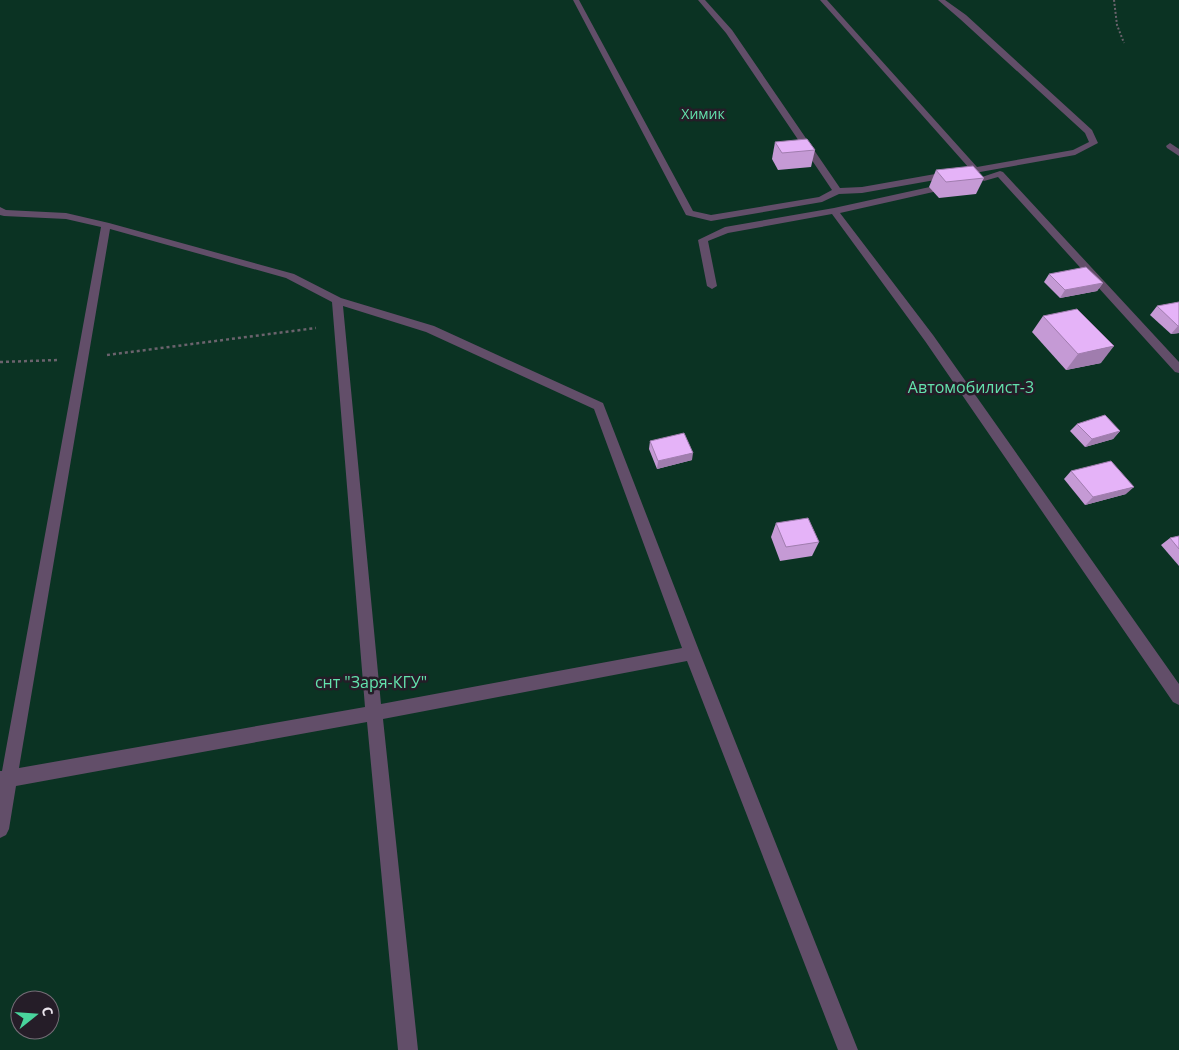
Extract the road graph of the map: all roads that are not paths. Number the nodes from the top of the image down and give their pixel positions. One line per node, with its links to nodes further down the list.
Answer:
1 (576, 0): 8 (lane)
2 (701, 0): 8 (lane)
3 (823, 0): 7 (lane)
4 (941, 0): 7 (lane)
5 (1170, 146): 6 (lane)
6 (1179, 153)
7 (976, 170): 8 (lane)
8 (837, 191)
9 (0, 210): 11 (lane)
10 (834, 211): 12 (lane); 14 (lane); 16 (lane)
11 (106, 225): 13 (lane); 18 (lane)
12 (712, 286)
13 (337, 300): 15 (lane); 17 (lane)
14 (1179, 369)
15 (692, 653): 17 (lane); 21 (lane)
16 (1179, 696)
17 (374, 713): 18 (lane); 20 (lane)
18 (5, 779): 19 (lane)
19 (0, 829)
20 (408, 1050)
21 (848, 1050)

